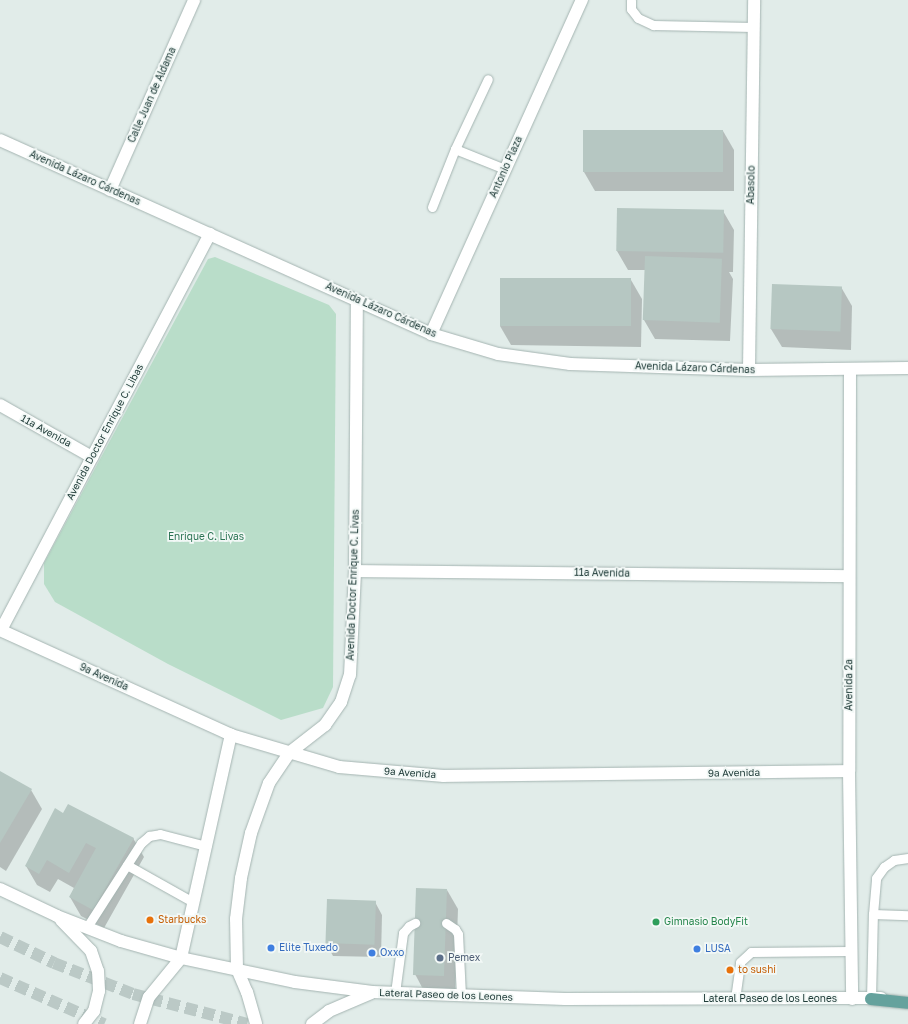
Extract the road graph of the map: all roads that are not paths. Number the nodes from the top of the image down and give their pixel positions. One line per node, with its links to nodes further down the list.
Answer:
1 (194, 0): 10 (street, Calle Juan de Aldama)
2 (582, 0): 9 (street, Antonio Plaza)
3 (631, 0): 5 (lane)
4 (754, 0): 5 (street, Abasolo)
5 (753, 27): 16 (street, Abasolo)
6 (488, 79): 8 (lane)
7 (0, 140): 10 (street, Avenida Lázaro Cárdenas)
8 (455, 149): 9 (lane); 11 (lane)
9 (505, 169): 14 (street, Antonio Plaza)
10 (110, 190): 12 (street, Avenida Lázaro Cárdenas)
11 (432, 206)
12 (210, 234): 13 (street, Avenida Lázaro Cárdenas); 19 (street, Avenida Doctor Enrique C. Libas)
13 (357, 300): 14 (street, Avenida Lázaro Cárdenas); 20 (street, Avenida Doctor Enrique C. Livas)
14 (430, 334): 16 (street, Avenida Lázaro Cárdenas)
15 (908, 368): 17 (street, Avenida Lázaro Cárdenas)
16 (749, 370): 17 (street, Avenida Lázaro Cárdenas)
17 (850, 370): 21 (street, Avenida 2a)
18 (0, 405): 19 (street, 11a Avenida)
19 (92, 457): 22 (street, Avenida Doctor Enrique C. Libas)
20 (356, 571): 21 (street, 11a Avenida); 24 (street, Avenida Doctor Enrique C. Livas)
21 (849, 576): 25 (street, Avenida 2a)
22 (1, 630): 23 (street, 9a Avenida)
23 (232, 735): 24 (street, 9a Avenida); 26 (street)
24 (289, 753): 25 (street, 9a Avenida); 39 (street, Avenida Doctor Enrique C. Livas)
25 (849, 772): 37 (street, Avenida 2a)
26 (206, 846): 28 (lane); 30 (street)
27 (908, 858): 31 (lane)
28 (127, 865): 30 (lane); 36 (lane)
29 (0, 889): 33 (street, Lateral Paseo de los Leones)
30 (194, 902): 38 (street)
31 (873, 914): 32 (lane); 43 (lane)
32 (908, 915)
33 (57, 916): 36 (street, Lateral Paseo de los Leones); 48 (street)
34 (446, 923): 42 (lane)
35 (415, 924): 41 (lane)
36 (86, 927): 38 (street, Lateral Paseo de los Leones)
37 (850, 952): 45 (lane); 46 (street, Avenida 2a)
38 (181, 958): 39 (street, Lateral Paseo de los Leones); 49 (street)
39 (237, 969): 40 (street, Lateral Paseo de los Leones); 50 (street, Avenida Doctor Enrique C. Livas)
40 (372, 992): 41 (street, Lateral Paseo de los Leones); 51 (street)
41 (395, 993): 42 (street, Lateral Paseo de los Leones)
42 (461, 995): 45 (street, Lateral Paseo de los Leones)
43 (871, 998): 44 (street, Lateral Paseo de los Leones); 46 (street, Lateral Paseo de los Leones); 47 (main road)
44 (908, 998)
45 (735, 999): 46 (street, Lateral Paseo de los Leones)
46 (852, 999)
47 (908, 1003)
48 (84, 1024)
49 (140, 1024)
50 (256, 1024)
51 (312, 1024)

